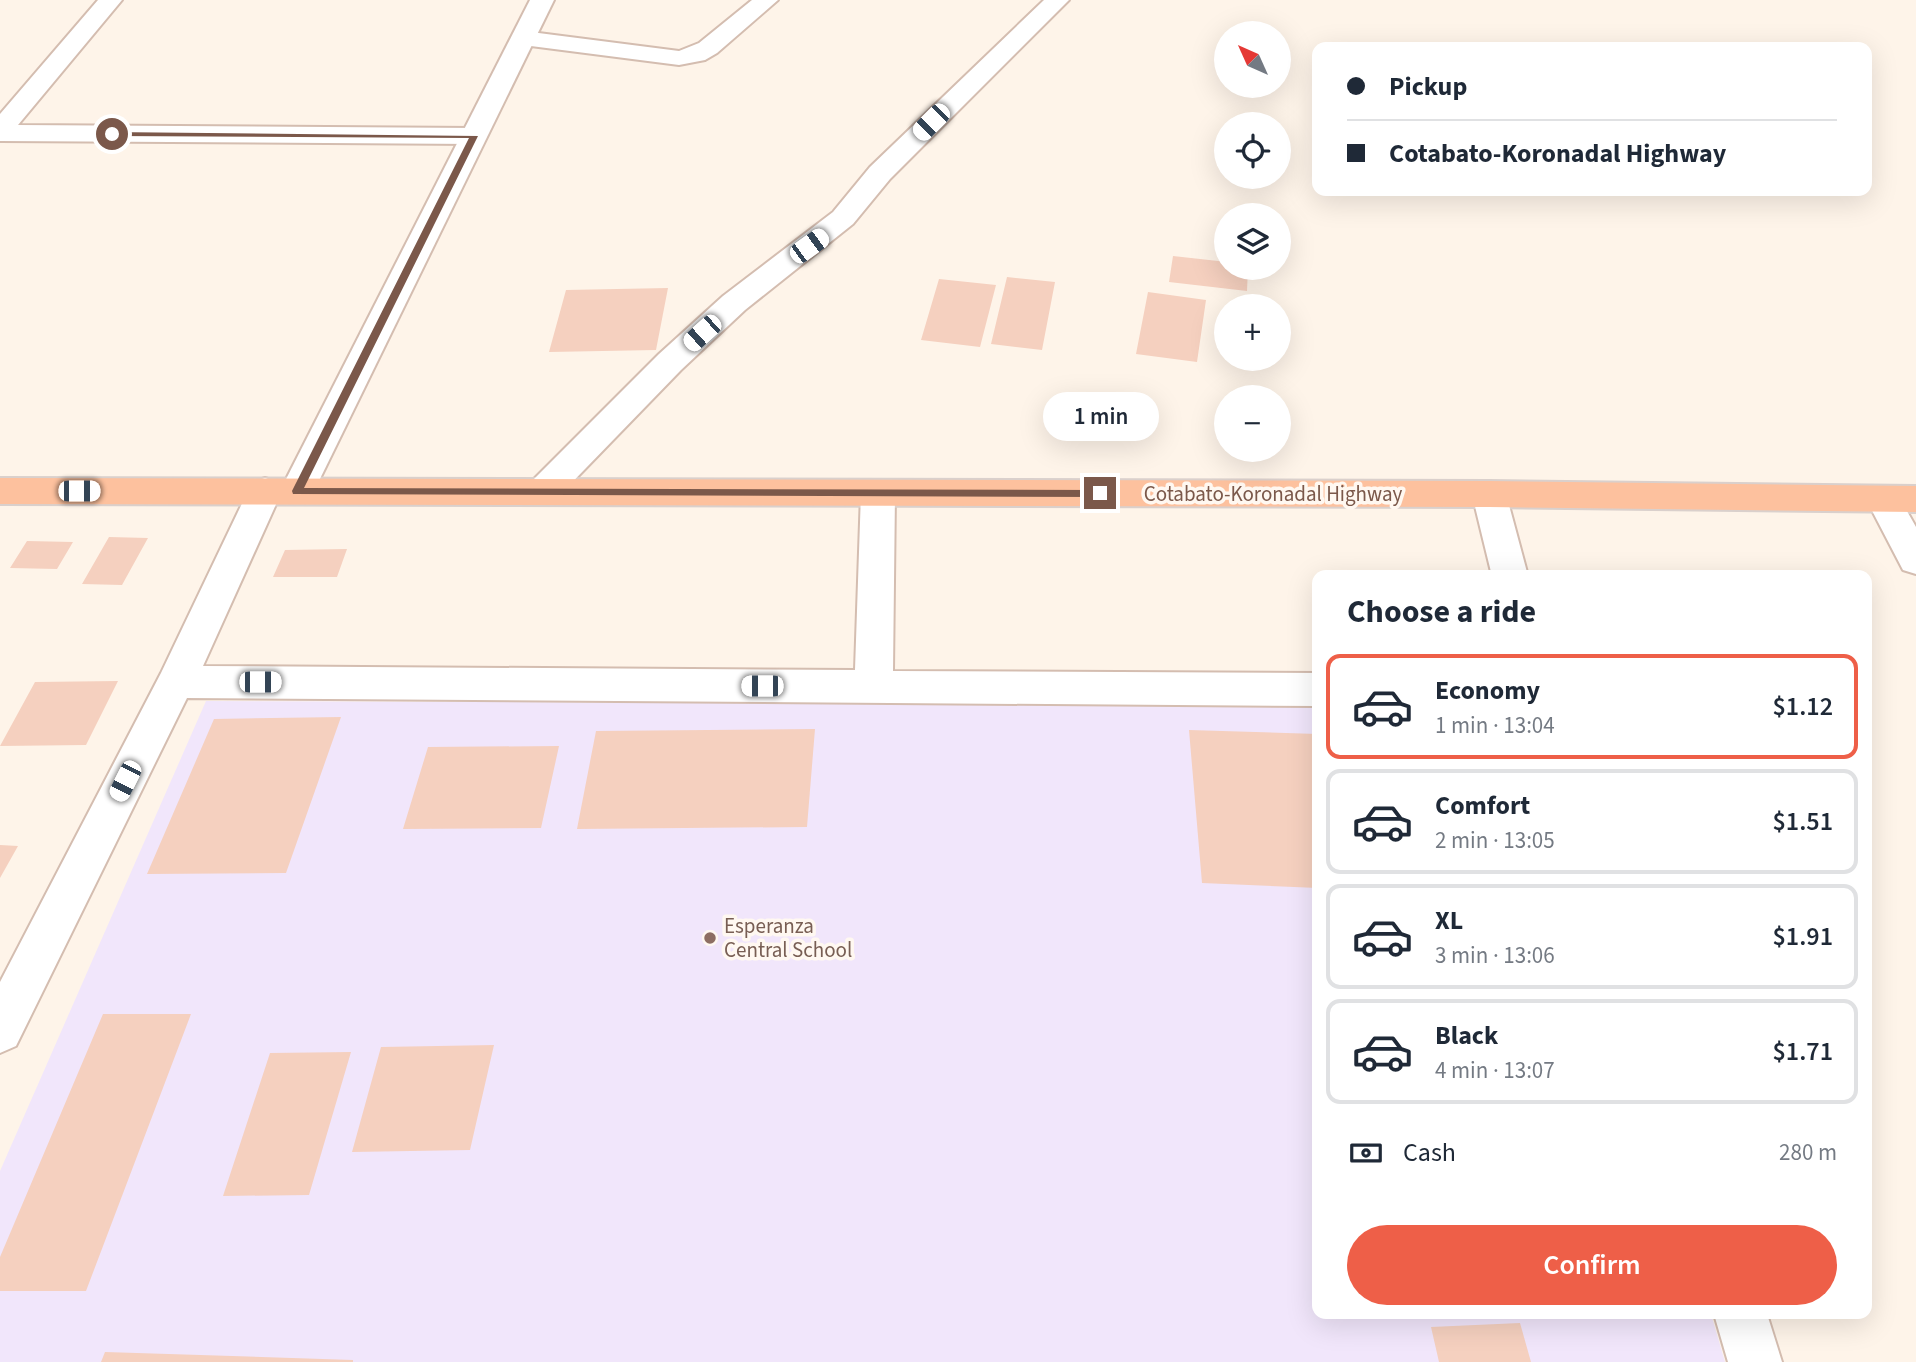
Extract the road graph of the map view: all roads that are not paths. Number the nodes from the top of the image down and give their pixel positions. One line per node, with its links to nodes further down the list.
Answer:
1 (110, 0): 6 (street)
2 (542, 0): 5 (street)
3 (766, 0): 5 (street)
4 (1057, 0): 10 (street)
5 (523, 38): 7 (street)
6 (0, 132): 7 (street)
7 (474, 136): 9 (street)
8 (0, 491): 9 (highway, Cotabato-Koronadal Highway)
9 (281, 491): 10 (highway, Cotabato-Koronadal Highway); 16 (street)
10 (542, 492): 11 (highway, Cotabato-Koronadal Highway)
11 (878, 493): 12 (highway, Cotabato-Koronadal Highway); 17 (street)
12 (1489, 494): 13 (highway, Cotabato-Koronadal Highway); 15 (street)
13 (1900, 499): 14 (street)
14 (1916, 560)
15 (1508, 570)
16 (176, 682): 17 (street); 19 (street)
17 (874, 687): 18 (street)
18 (1312, 690)
19 (0, 1030)
20 (1742, 1319): 21 (street)
21 (1755, 1362)

